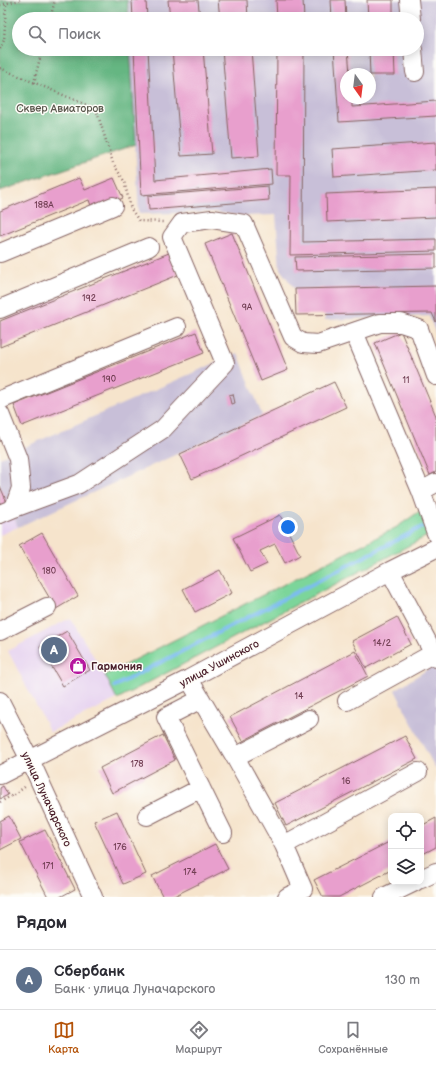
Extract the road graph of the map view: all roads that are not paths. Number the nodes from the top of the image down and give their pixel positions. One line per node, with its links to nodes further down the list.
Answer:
1 (409, 0): 2 (street)
2 (410, 12)
3 (414, 56): 4 (street)
4 (415, 72)
5 (113, 206): 7 (street)
6 (149, 247): 8 (street)
7 (0, 253)
8 (0, 309)
9 (177, 327): 12 (street)
10 (354, 332): 11 (street); 14 (street); 15 (street)
11 (436, 376)
12 (0, 400)
13 (0, 414): 15 (street)
14 (428, 487): 16 (street)
15 (7, 511)
16 (436, 533)
17 (436, 548): 18 (street, улица Ушинского)
18 (390, 571): 21 (street); 22 (street, улица Ушинского)
19 (47, 607): 20 (street)
20 (0, 631)
21 (435, 656): 25 (street)
22 (189, 679): 23 (street); 28 (street, улица Ушинского)
23 (201, 699): 27 (street); 31 (street)
24 (0, 701): 28 (street, улица Луначарского)
25 (347, 701)
26 (309, 719): 27 (street)
27 (235, 757): 34 (street)
28 (30, 760): 30 (street, улица Ушинского); 38 (street, улица Луначарского)
29 (418, 772): 34 (street)
30 (0, 775)
31 (201, 788): 32 (street); 33 (street)
32 (147, 816)
33 (223, 833)
34 (284, 846): 39 (street)
35 (436, 872): 36 (street)
36 (424, 878)
37 (409, 885): 40 (street)
38 (93, 897)
39 (287, 897)
40 (384, 897)

